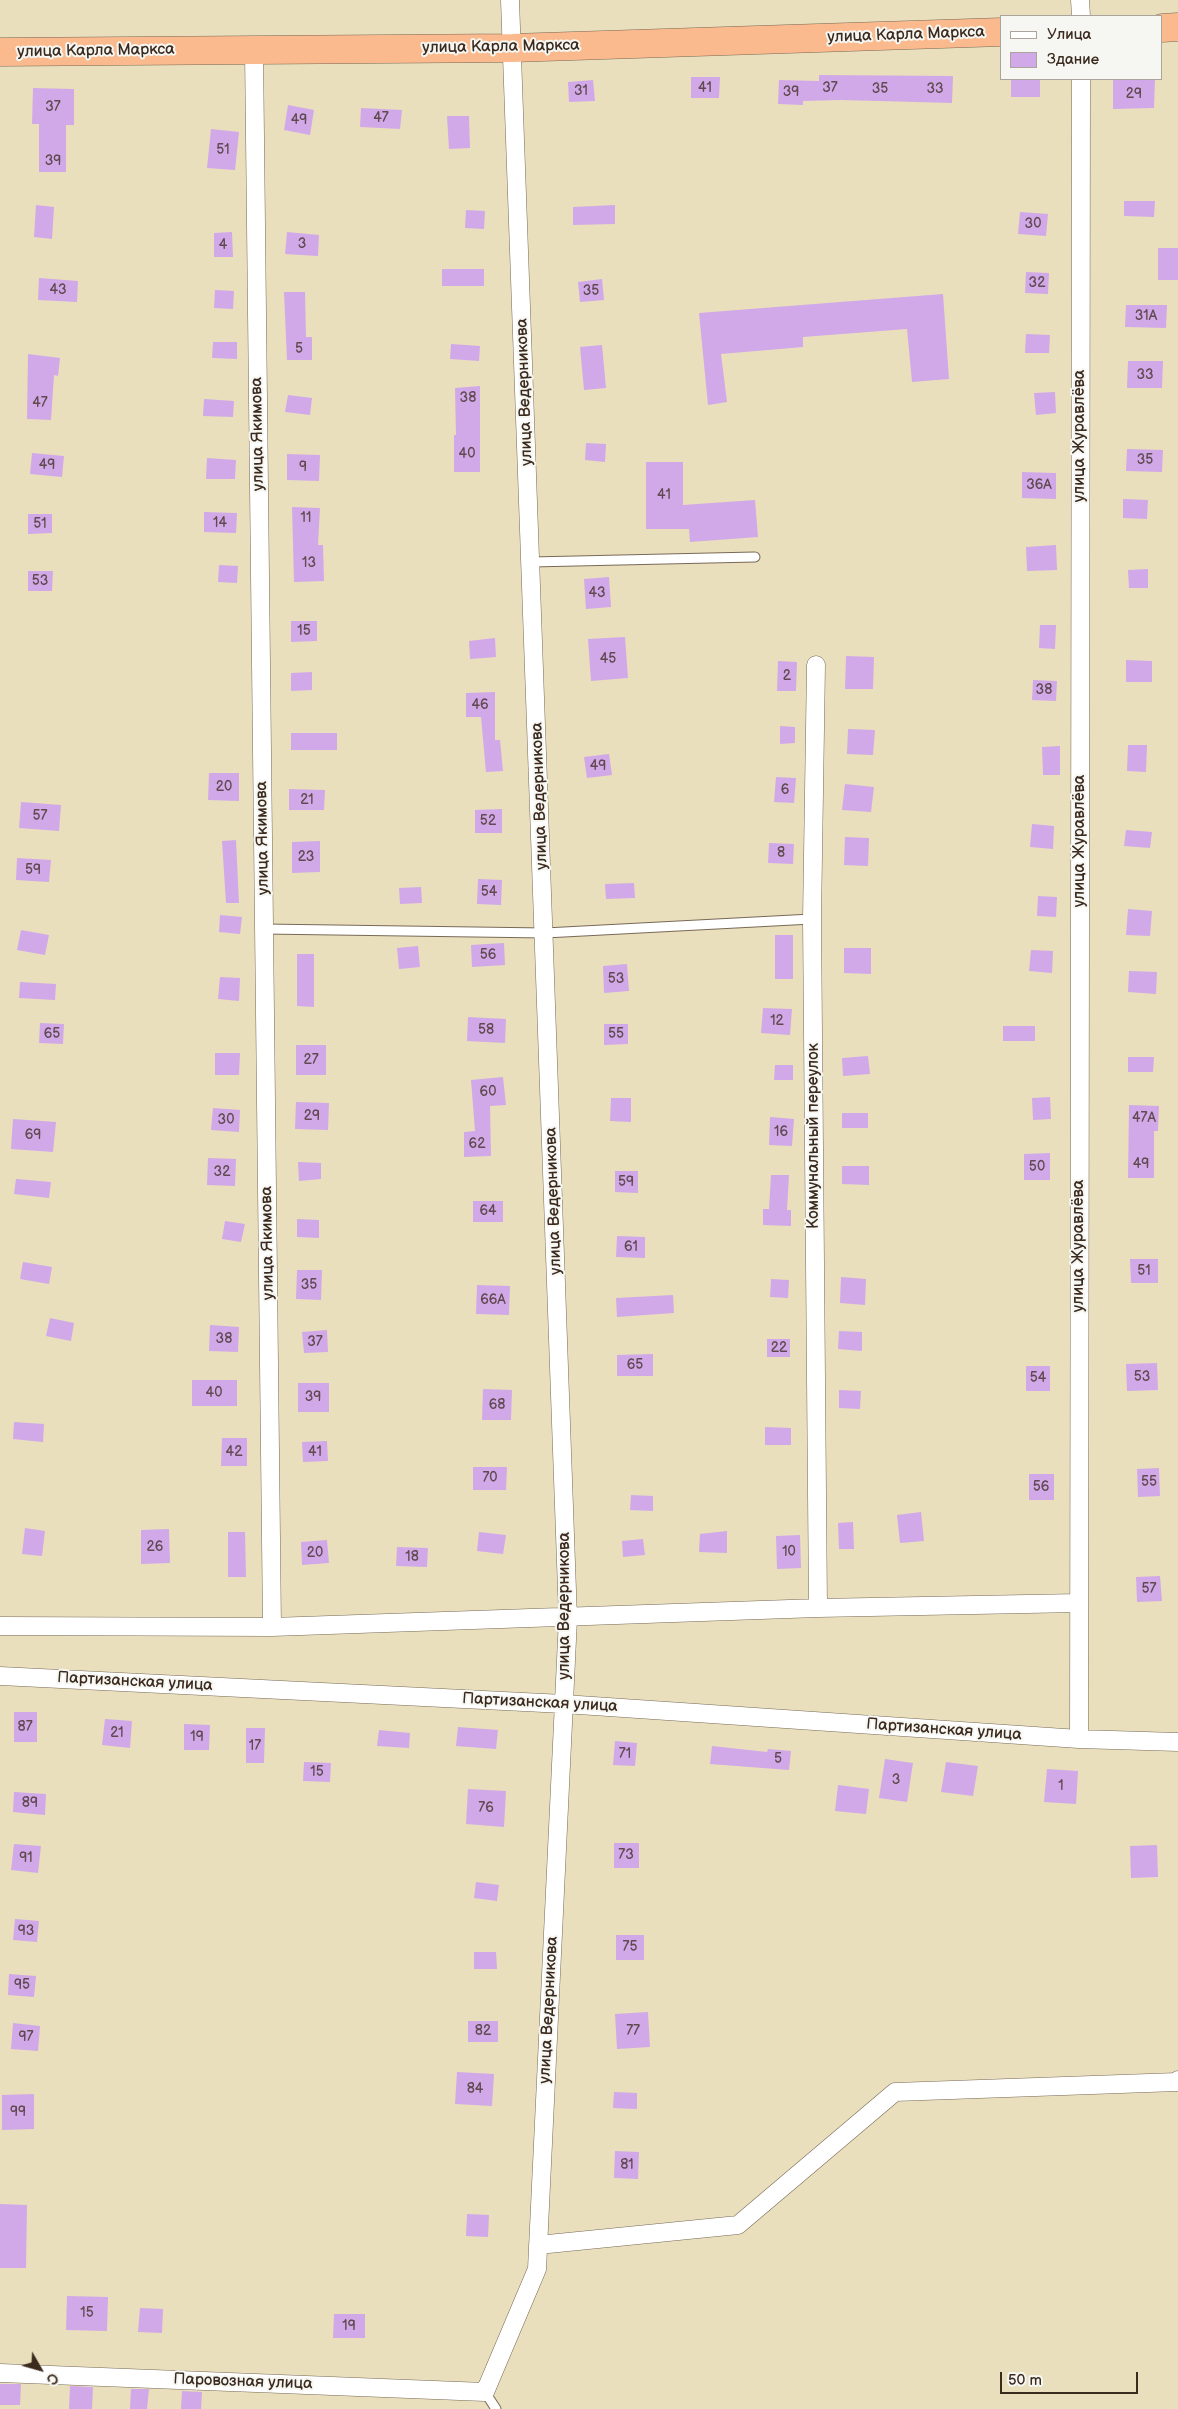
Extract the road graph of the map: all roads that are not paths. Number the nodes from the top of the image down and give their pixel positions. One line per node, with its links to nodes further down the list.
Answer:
1 (510, 0): 7 (street, улица Ведерникова)
2 (1080, 0): 3 (street)
3 (1081, 15)
4 (1163, 28): 5 (highway)
5 (1178, 28)
6 (1000, 32): 7 (highway, улица Карла Маркса)
7 (512, 48): 8 (highway, улица Карла Маркса); 12 (street, улица Ведерникова)
8 (254, 50): 9 (highway, улица Карла Маркса); 15 (street, улица Якимова)
9 (0, 52)
10 (1081, 80): 17 (street, улица Журавлёва)
11 (756, 557): 12 (lane)
12 (531, 562): 16 (street, улица Ведерникова)
13 (816, 665): 14 (street, Коммунальный переулок)
14 (812, 919): 16 (lane); 18 (street, Коммунальный переулок)
15 (264, 929): 16 (lane); 21 (street, улица Якимова)
16 (545, 933): 19 (street, улица Ведерникова)
17 (1079, 1602): 18 (street); 24 (street, улица Журавлёва)
18 (818, 1608): 19 (street)
19 (568, 1618): 21 (street); 23 (street, улица Ведерникова)
20 (0, 1626): 21 (street)
21 (272, 1627)
22 (0, 1676): 23 (street, Партизанская улица)
23 (564, 1704): 24 (street, Партизанская улица); 27 (street, улица Ведерникова)
24 (1079, 1739): 25 (street, Партизанская улица)
25 (1178, 1742)
26 (1178, 2080): 27 (street)
27 (538, 2245): 29 (street, улица Ведерникова)
28 (0, 2373): 29 (street, Паровозная улица)
29 (485, 2392): 30 (lane)
30 (496, 2409)

